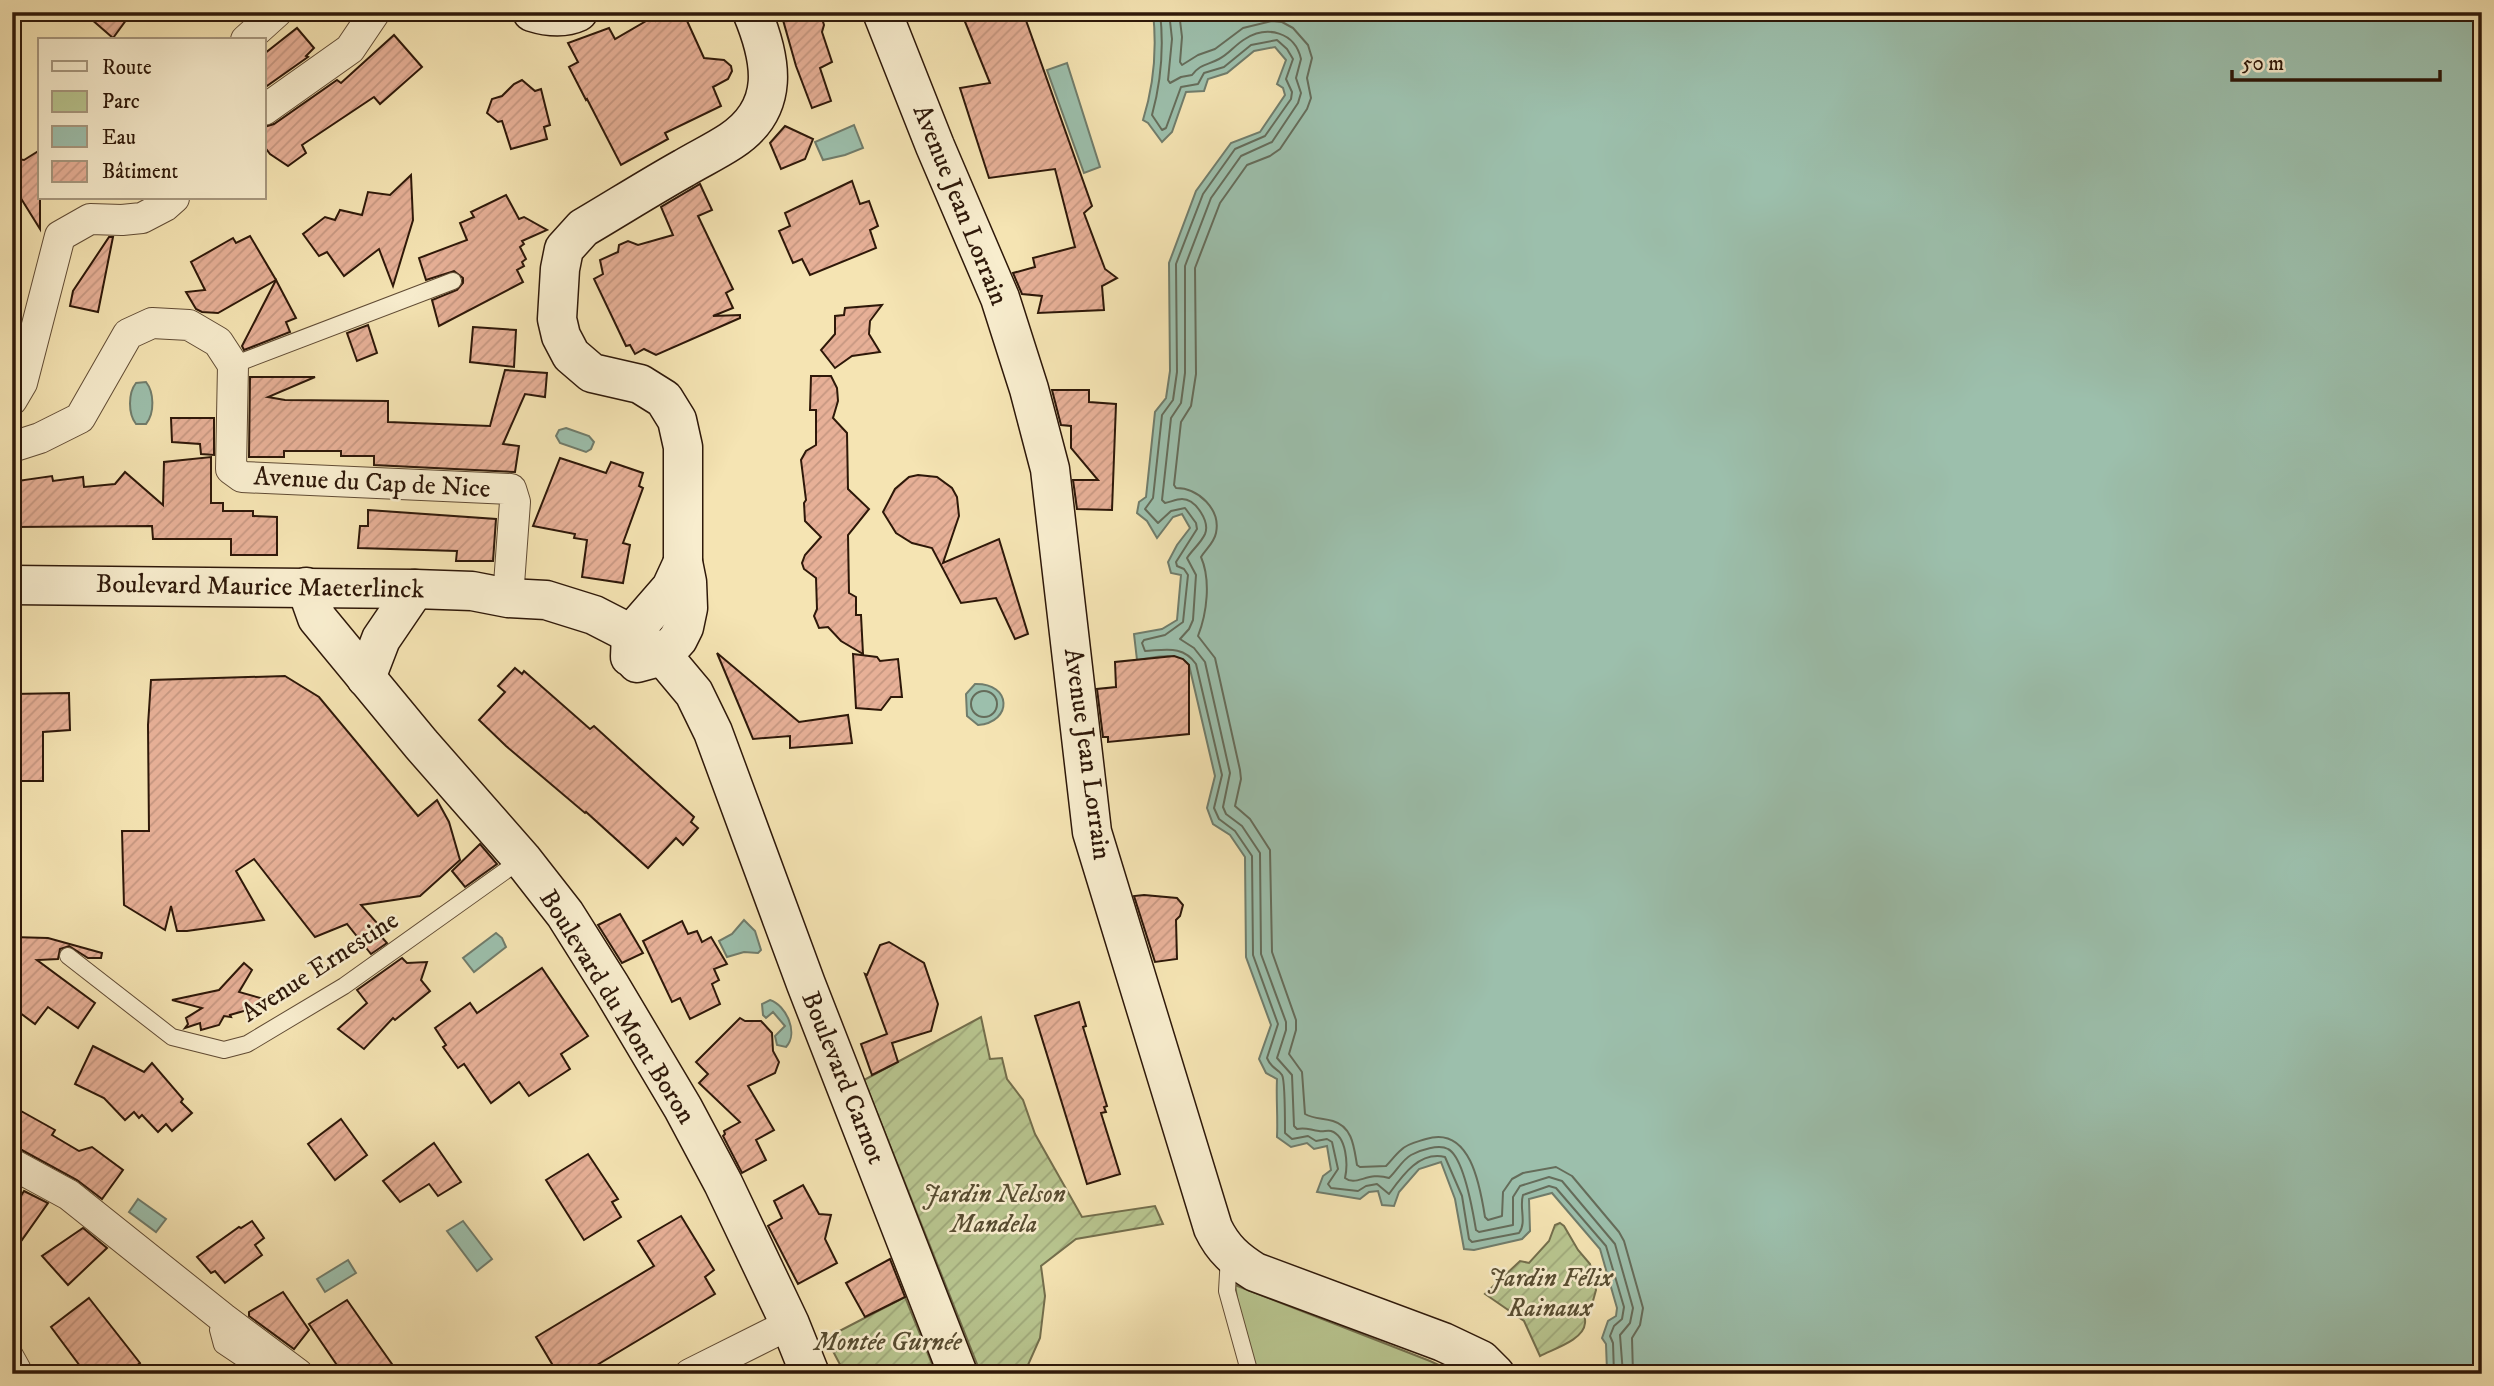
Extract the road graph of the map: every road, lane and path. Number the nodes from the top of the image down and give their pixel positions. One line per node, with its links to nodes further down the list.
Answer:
1 (277, 12): 7 (street)
2 (375, 12): 8 (street)
3 (532, 12): 4 (street)
4 (578, 12)
5 (752, 12): 18 (street)
6 (882, 12): 23 (street, Avenue Jean Lorrain)
7 (248, 38)
8 (266, 109)
9 (172, 200): 12 (street)
10 (453, 281): 11 (lane)
11 (233, 365): 13 (street); 17 (street, Avenue du Cap de Nice)
12 (12, 400)
13 (12, 447)
14 (12, 585): 15 (street, Boulevard Maurice Maeterlinck)
15 (306, 587): 16 (street, Boulevard Maurice Maeterlinck); 19 (street, Boulevard du Mont Boron)
16 (415, 589): 17 (street, Boulevard Maurice Maeterlinck); 19 (street)
17 (508, 597): 18 (street, Boulevard Carnot)
18 (641, 652): 32 (street, Boulevard Carnot)
19 (366, 678): 20 (street, Boulevard du Mont Boron)
20 (522, 859): 21 (lane, Avenue Ernestine); 25 (street, Boulevard du Mont Boron)
21 (68, 956)
22 (12, 1164): 24 (street)
23 (1229, 1253): 33 (lane); 34 (street, Avenue Jean Lorrain)
24 (223, 1318): 28 (lane); 29 (street)
25 (790, 1324): 30 (street); 31 (street, Boulevard du Mont Boron)
26 (12, 1349): 27 (lane)
27 (22, 1367)
28 (265, 1374)
29 (298, 1374)
30 (690, 1374)
31 (810, 1374)
32 (958, 1374)
33 (1250, 1374)
34 (1495, 1374)

